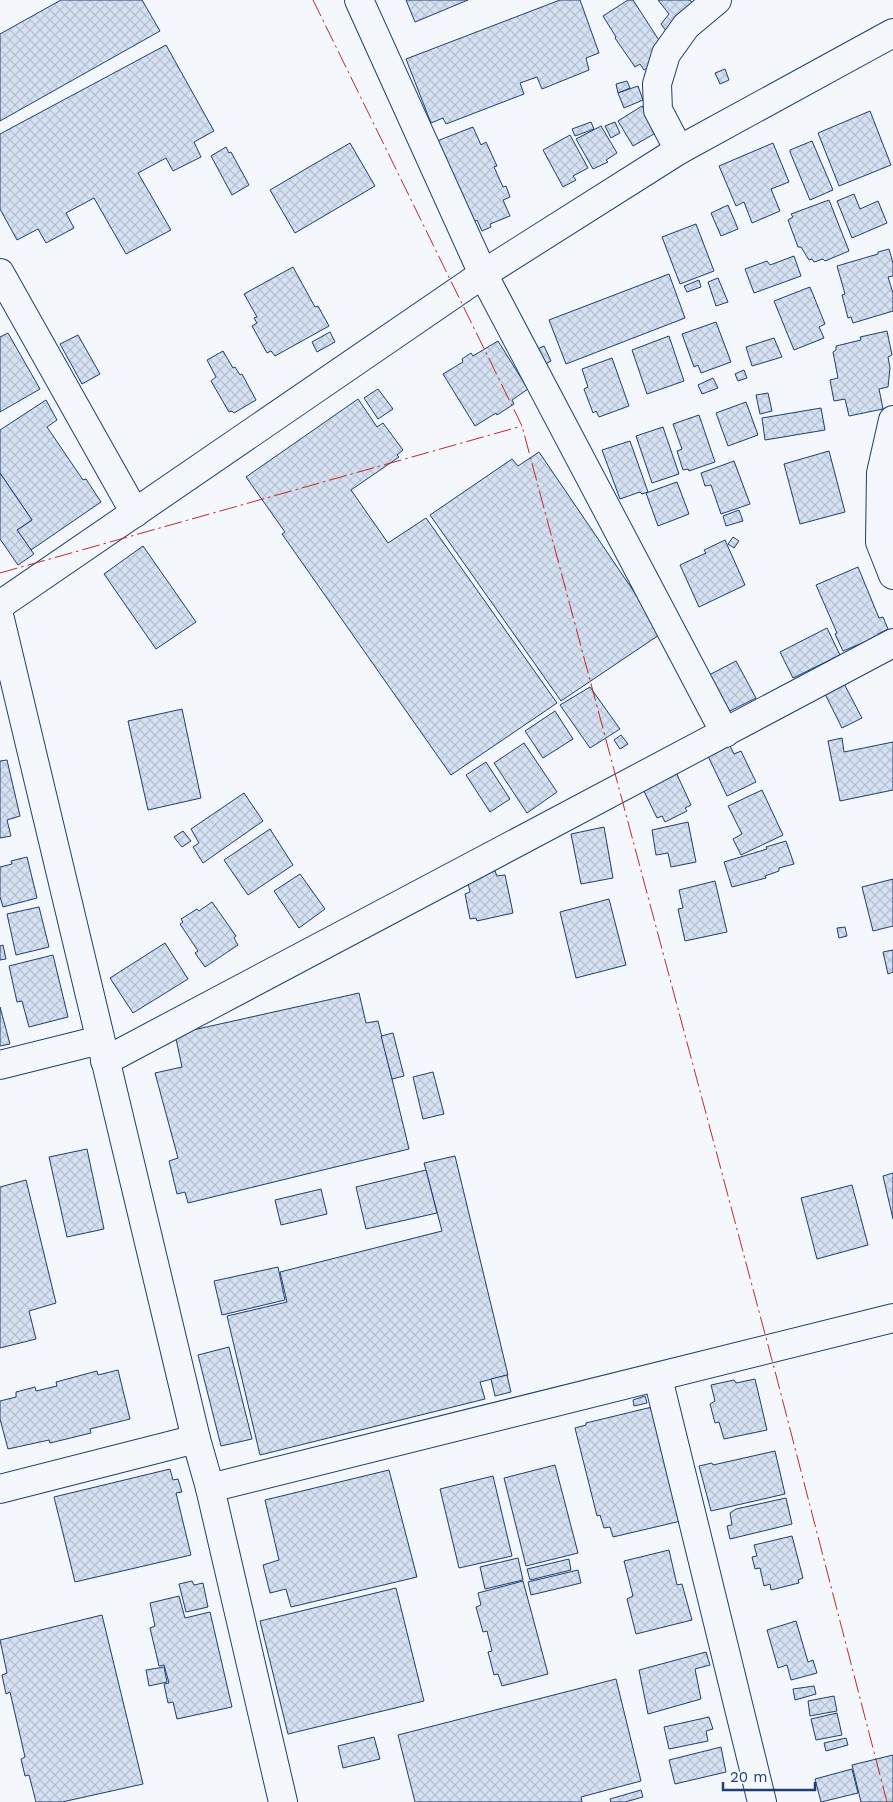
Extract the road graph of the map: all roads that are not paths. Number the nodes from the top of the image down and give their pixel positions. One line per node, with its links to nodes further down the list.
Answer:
1 (359, 0): 6 (street)
2 (717, 0): 4 (street)
3 (893, 33): 4 (street)
4 (679, 150): 6 (street)
5 (0, 273): 8 (street)
6 (483, 274): 8 (street); 13 (street)
7 (893, 420): 9 (street)
8 (135, 513): 10 (street)
9 (893, 574)
10 (0, 605)
11 (0, 618): 14 (street)
12 (893, 643): 13 (street)
13 (725, 733): 14 (street)
14 (102, 1050): 15 (street); 18 (street)
15 (0, 1065)
16 (893, 1318): 17 (street)
17 (658, 1378): 19 (street); 22 (street)
18 (196, 1439): 19 (street); 20 (street)
19 (210, 1488): 21 (street)
20 (0, 1489)
21 (283, 1802)
22 (762, 1802)

